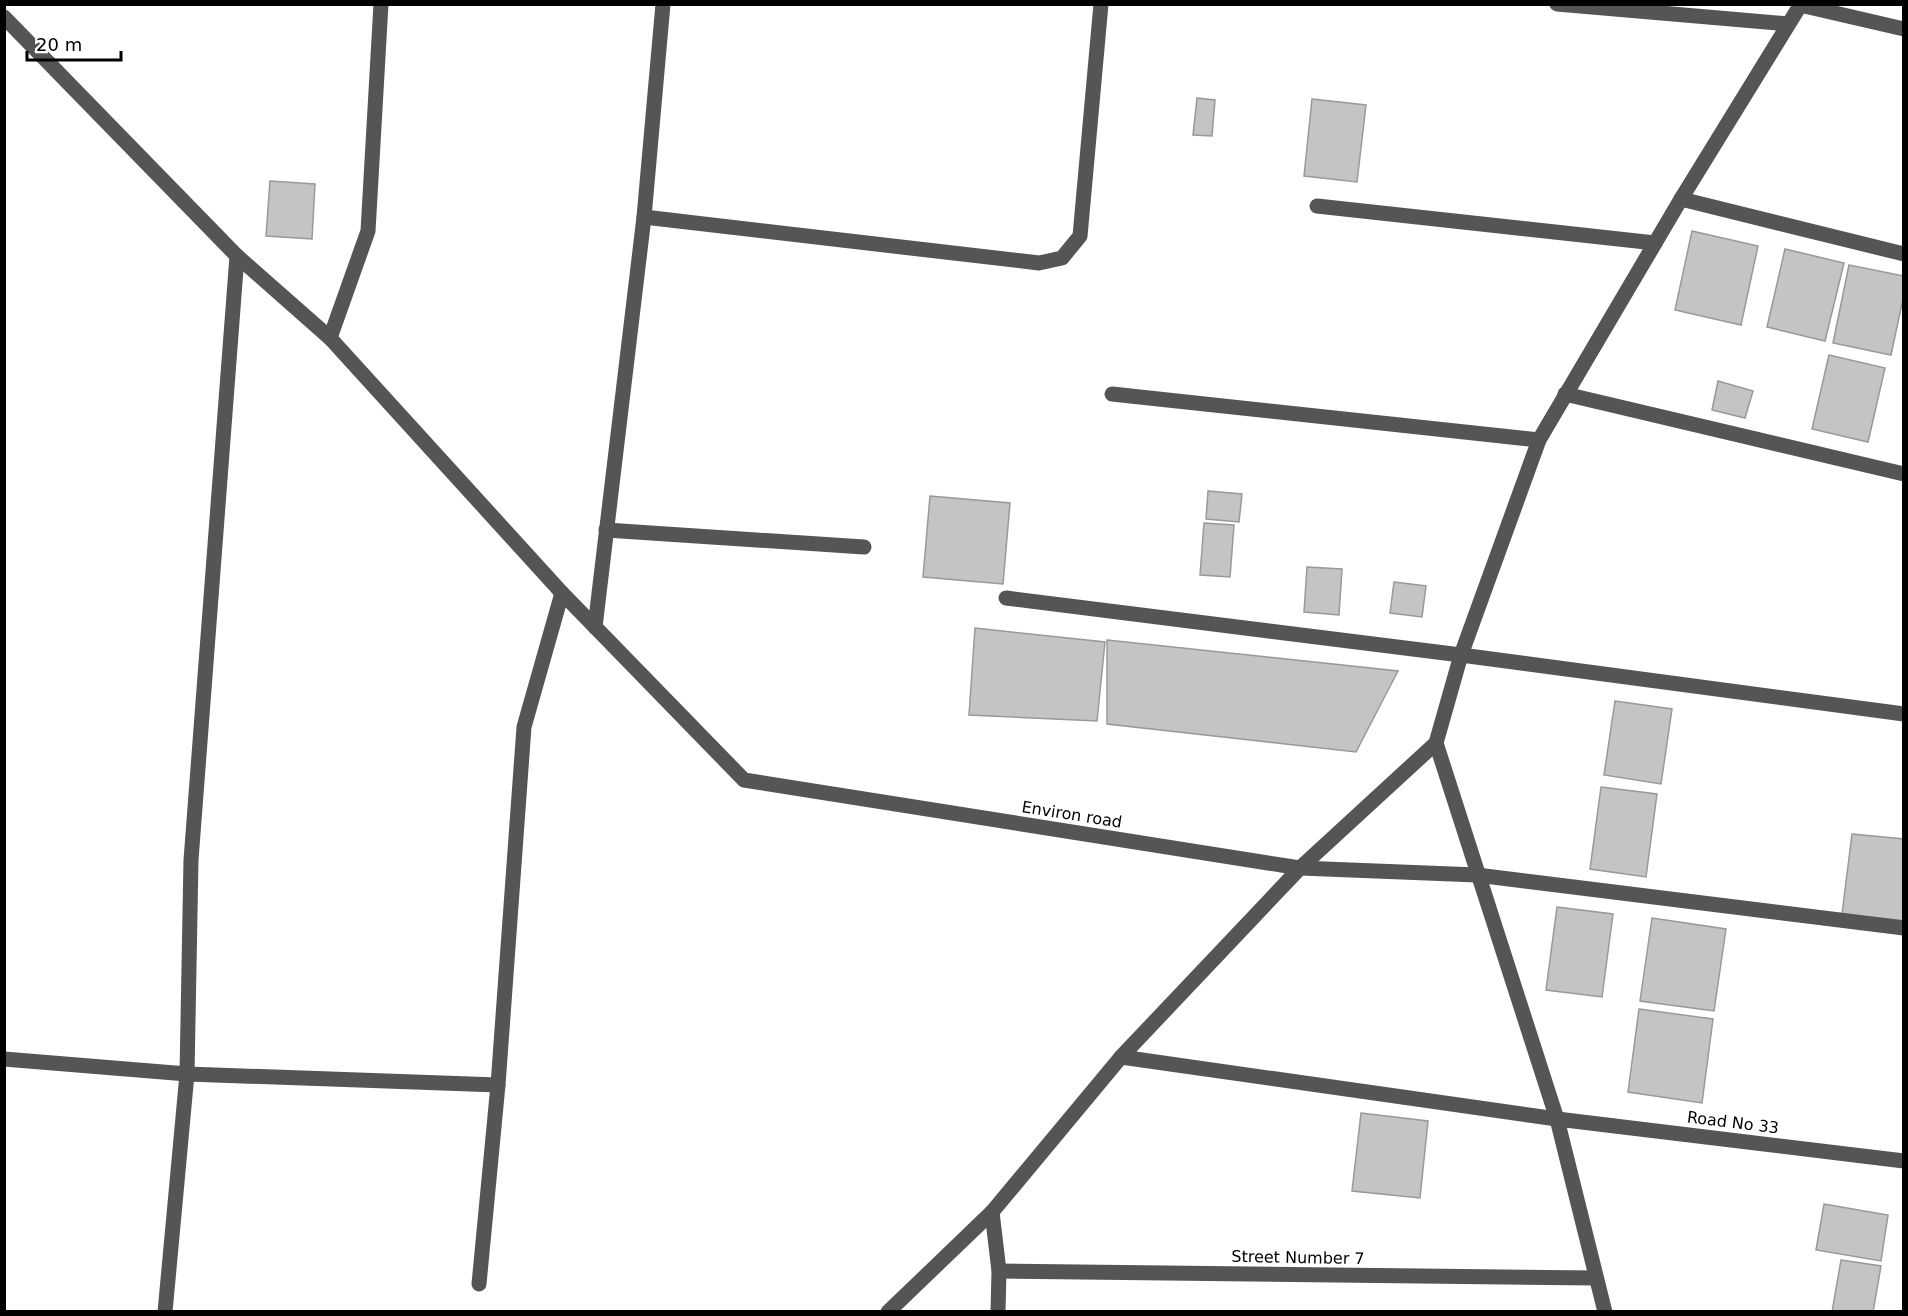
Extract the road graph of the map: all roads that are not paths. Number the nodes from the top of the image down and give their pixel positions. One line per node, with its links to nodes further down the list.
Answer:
1 (381, 4): 15 (street)
2 (663, 4): 11 (street)
3 (1101, 4): 11 (street)
4 (1557, 4): 7 (street)
5 (1801, 5): 7 (street); 8 (street)
6 (4, 17): 14 (street, Environ road)
7 (1788, 24): 9 (street)
8 (1904, 29)
9 (1681, 199): 12 (street); 13 (street)
10 (1317, 206): 12 (street)
11 (644, 217): 20 (street)
12 (1655, 243): 17 (street)
13 (1904, 254)
14 (237, 256): 15 (street, Environ road); 33 (street)
15 (330, 338): 22 (street, Environ road)
16 (1112, 394): 18 (street)
17 (1565, 394): 18 (street); 19 (street)
18 (1539, 440): 25 (street)
19 (1904, 474)
20 (606, 530): 21 (street); 24 (street)
21 (864, 547)
22 (562, 593): 24 (street, Environ road); 34 (street)
23 (1006, 598): 25 (street)
24 (595, 627): 28 (street, Environ road)
25 (1461, 655): 26 (street); 27 (street)
26 (1904, 714)
27 (1436, 743): 28 (street); 29 (street)
28 (1300, 868): 29 (street, Environ road); 31 (street)
29 (1478, 875): 30 (street, Environ road); 35 (street)
30 (1904, 928)
31 (1121, 1057): 35 (street, Road No 33); 37 (street)
32 (4, 1059): 33 (street)
33 (187, 1074): 34 (street); 41 (street)
34 (498, 1085): 40 (street)
35 (1557, 1119): 36 (street, Road No 33); 39 (street)
36 (1904, 1161)
37 (992, 1212): 38 (street); 42 (street)
38 (999, 1271): 39 (street, Street Number 7); 43 (street)
39 (1596, 1278): 44 (street)
40 (479, 1284)
41 (165, 1311)
42 (888, 1311)
43 (998, 1311)
44 (1605, 1311)

